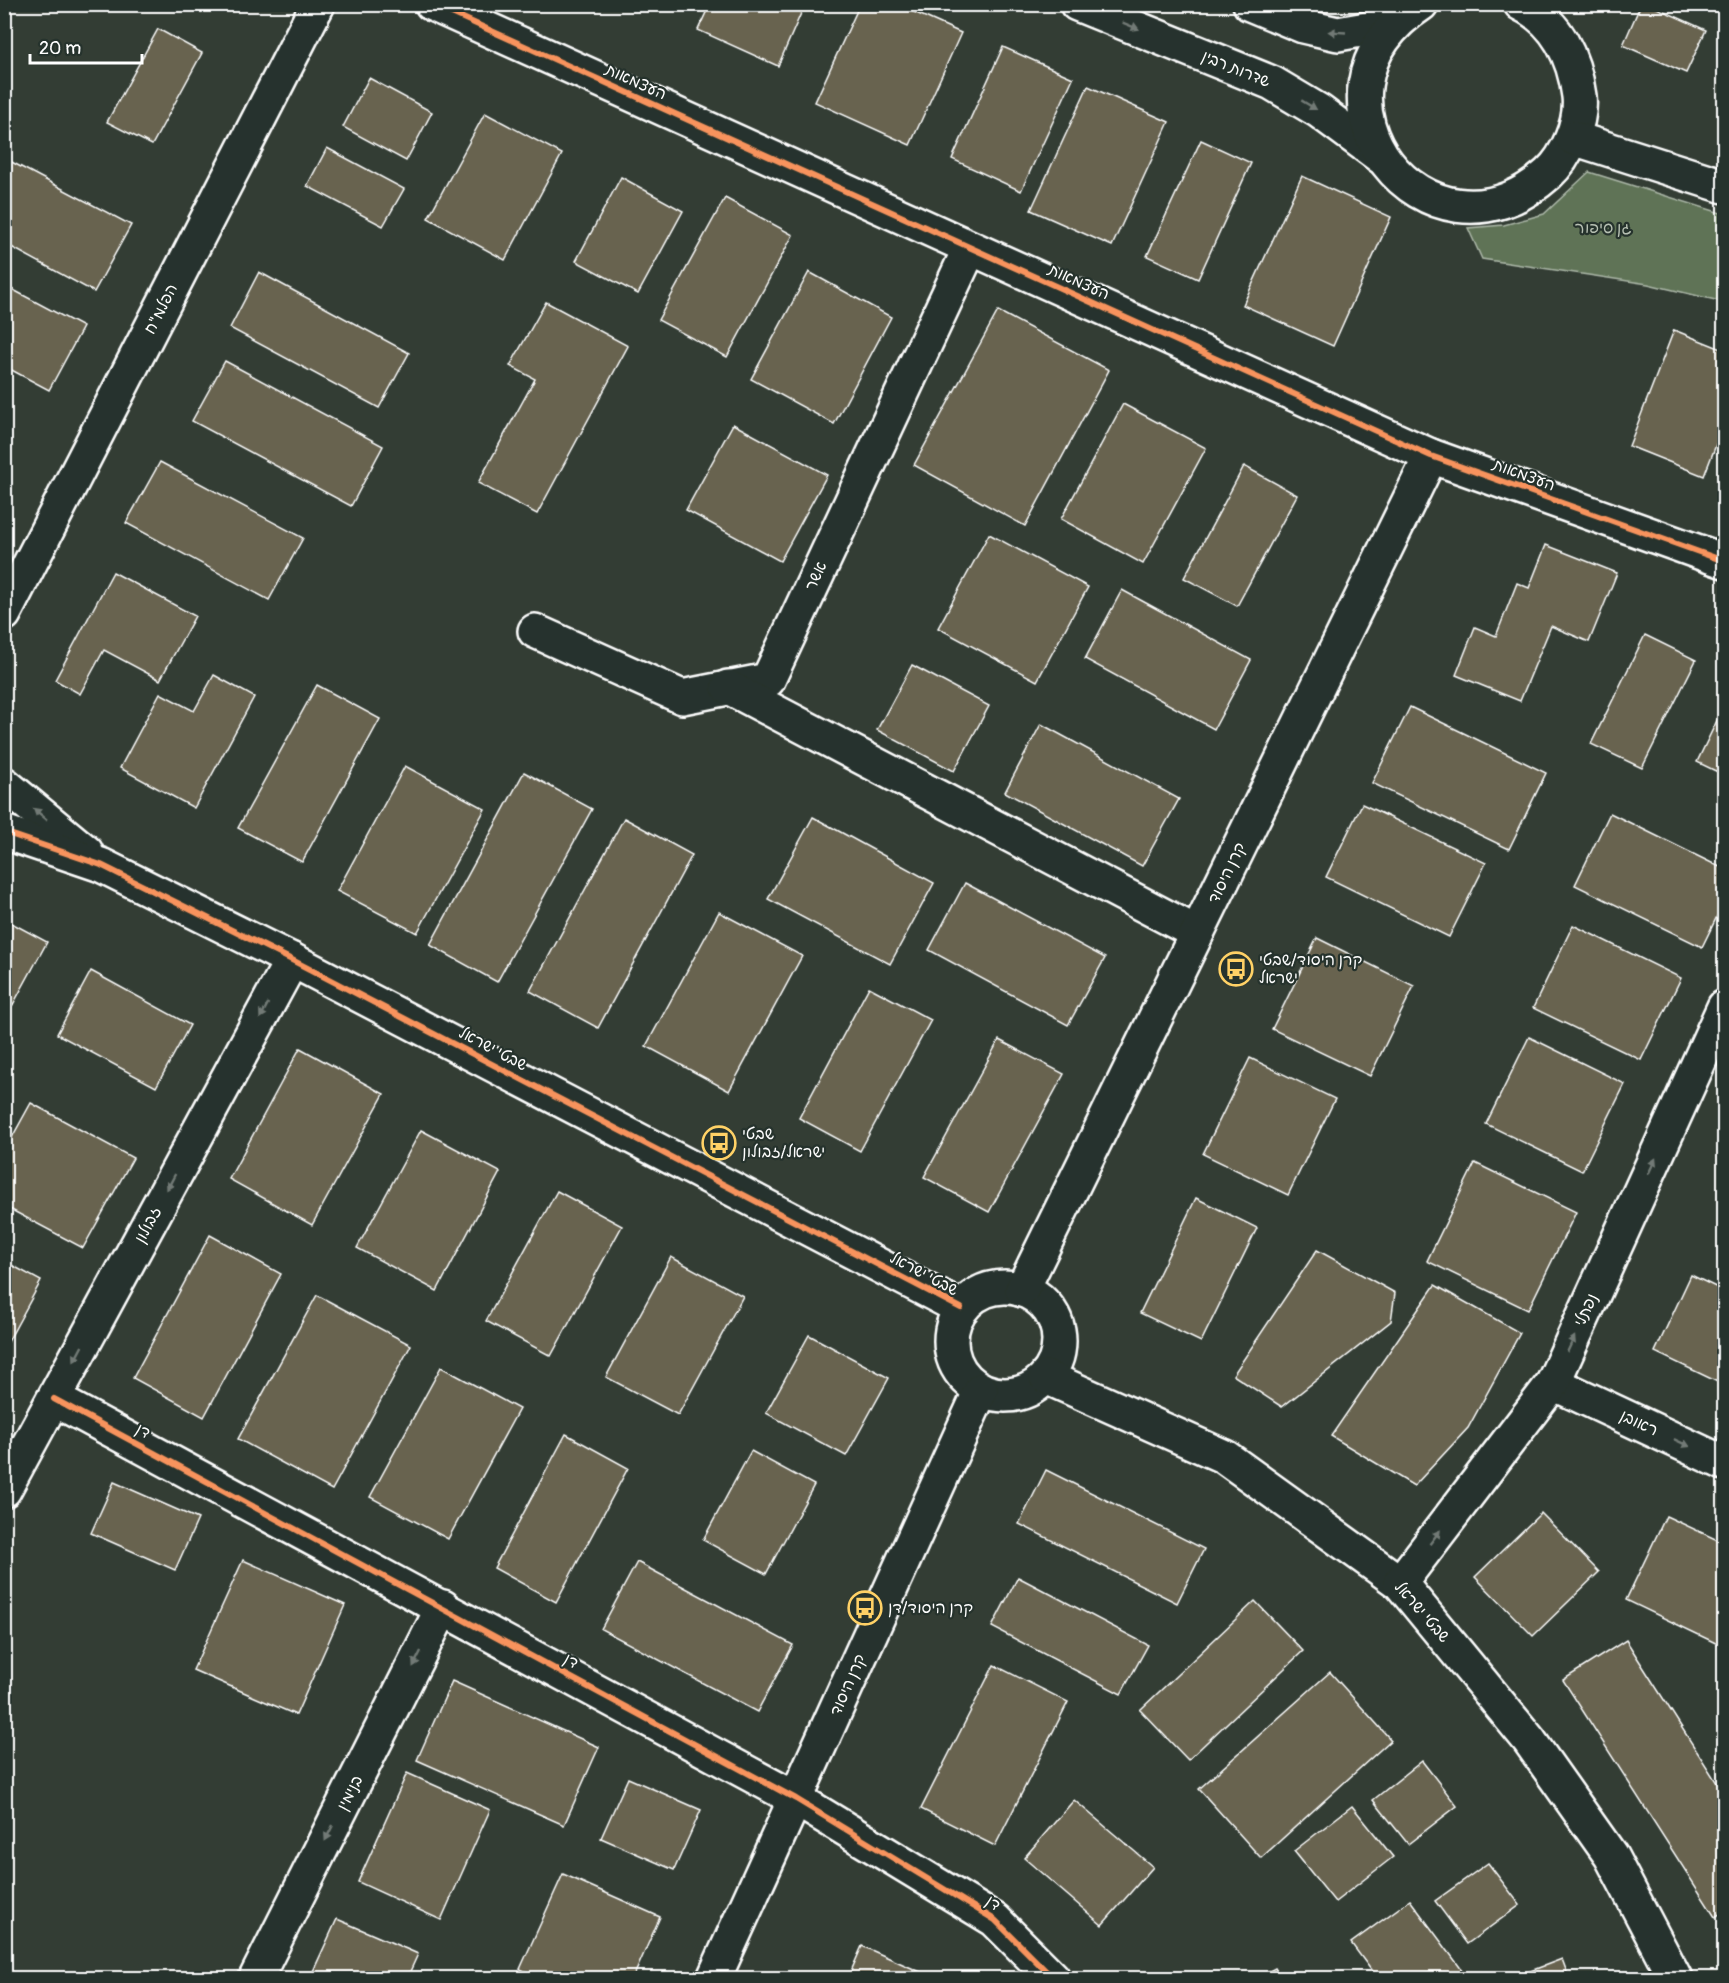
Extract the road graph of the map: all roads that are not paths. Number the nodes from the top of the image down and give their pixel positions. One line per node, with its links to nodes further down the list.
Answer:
1 (318, 4): 14 (street, הפלמ"ח)
2 (432, 4): 11 (street, העצמאות)
3 (1077, 4): 9 (street, שדרות רבין, one-way to 9)
4 (1250, 4): 7 (street, one-way to 4)
5 (1421, 4): 7 (street)
6 (1530, 6): 8 (street)
7 (1395, 24): 9 (street)
8 (1573, 138): 9 (street); 10 (street)
9 (1381, 157)
10 (1725, 186)
11 (970, 248): 12 (street, העצמאות); 16 (street, אשר)
12 (1431, 456): 13 (street, העצמאות); 20 (street, קרן היסוד)
13 (1725, 561)
14 (4, 614)
15 (535, 631): 16 (street, אשר)
16 (728, 687): 20 (street)
17 (4, 784): 19 (street, שבטי ישראל, one-way to 17)
18 (4, 832): 19 (street, שבטי ישראל)
19 (101, 865): 21 (street, שבטי ישראל)
20 (1197, 933): 23 (street, קרן היסוד)
21 (292, 960): 24 (street, שבטי ישראל); 28 (street, זבולון, one-way to 28)
22 (1725, 1007): 26 (street, נפתלי, one-way to 22)
23 (1022, 1290): 24 (street); 25 (street)
24 (961, 1308): 27 (street)
25 (1046, 1377): 27 (street); 31 (street, שבטי ישראל)
26 (1553, 1383): 29 (street, ראובן, one-way to 29); 31 (street, נפתלי, one-way to 26)
27 (981, 1390): 33 (street, קרן היסוד)
28 (54, 1399): 30 (street, זבולון); 32 (street, דן)
29 (1725, 1463)
30 (4, 1490)
31 (1400, 1583): 37 (street, שבטי ישראל)
32 (443, 1607): 33 (street, דן); 34 (street, בנימין, one-way to 34)
33 (796, 1799): 35 (street, קרן היסוד); 36 (street, דן)
34 (256, 1978)
35 (714, 1978)
36 (1053, 1978)
37 (1675, 1978)

